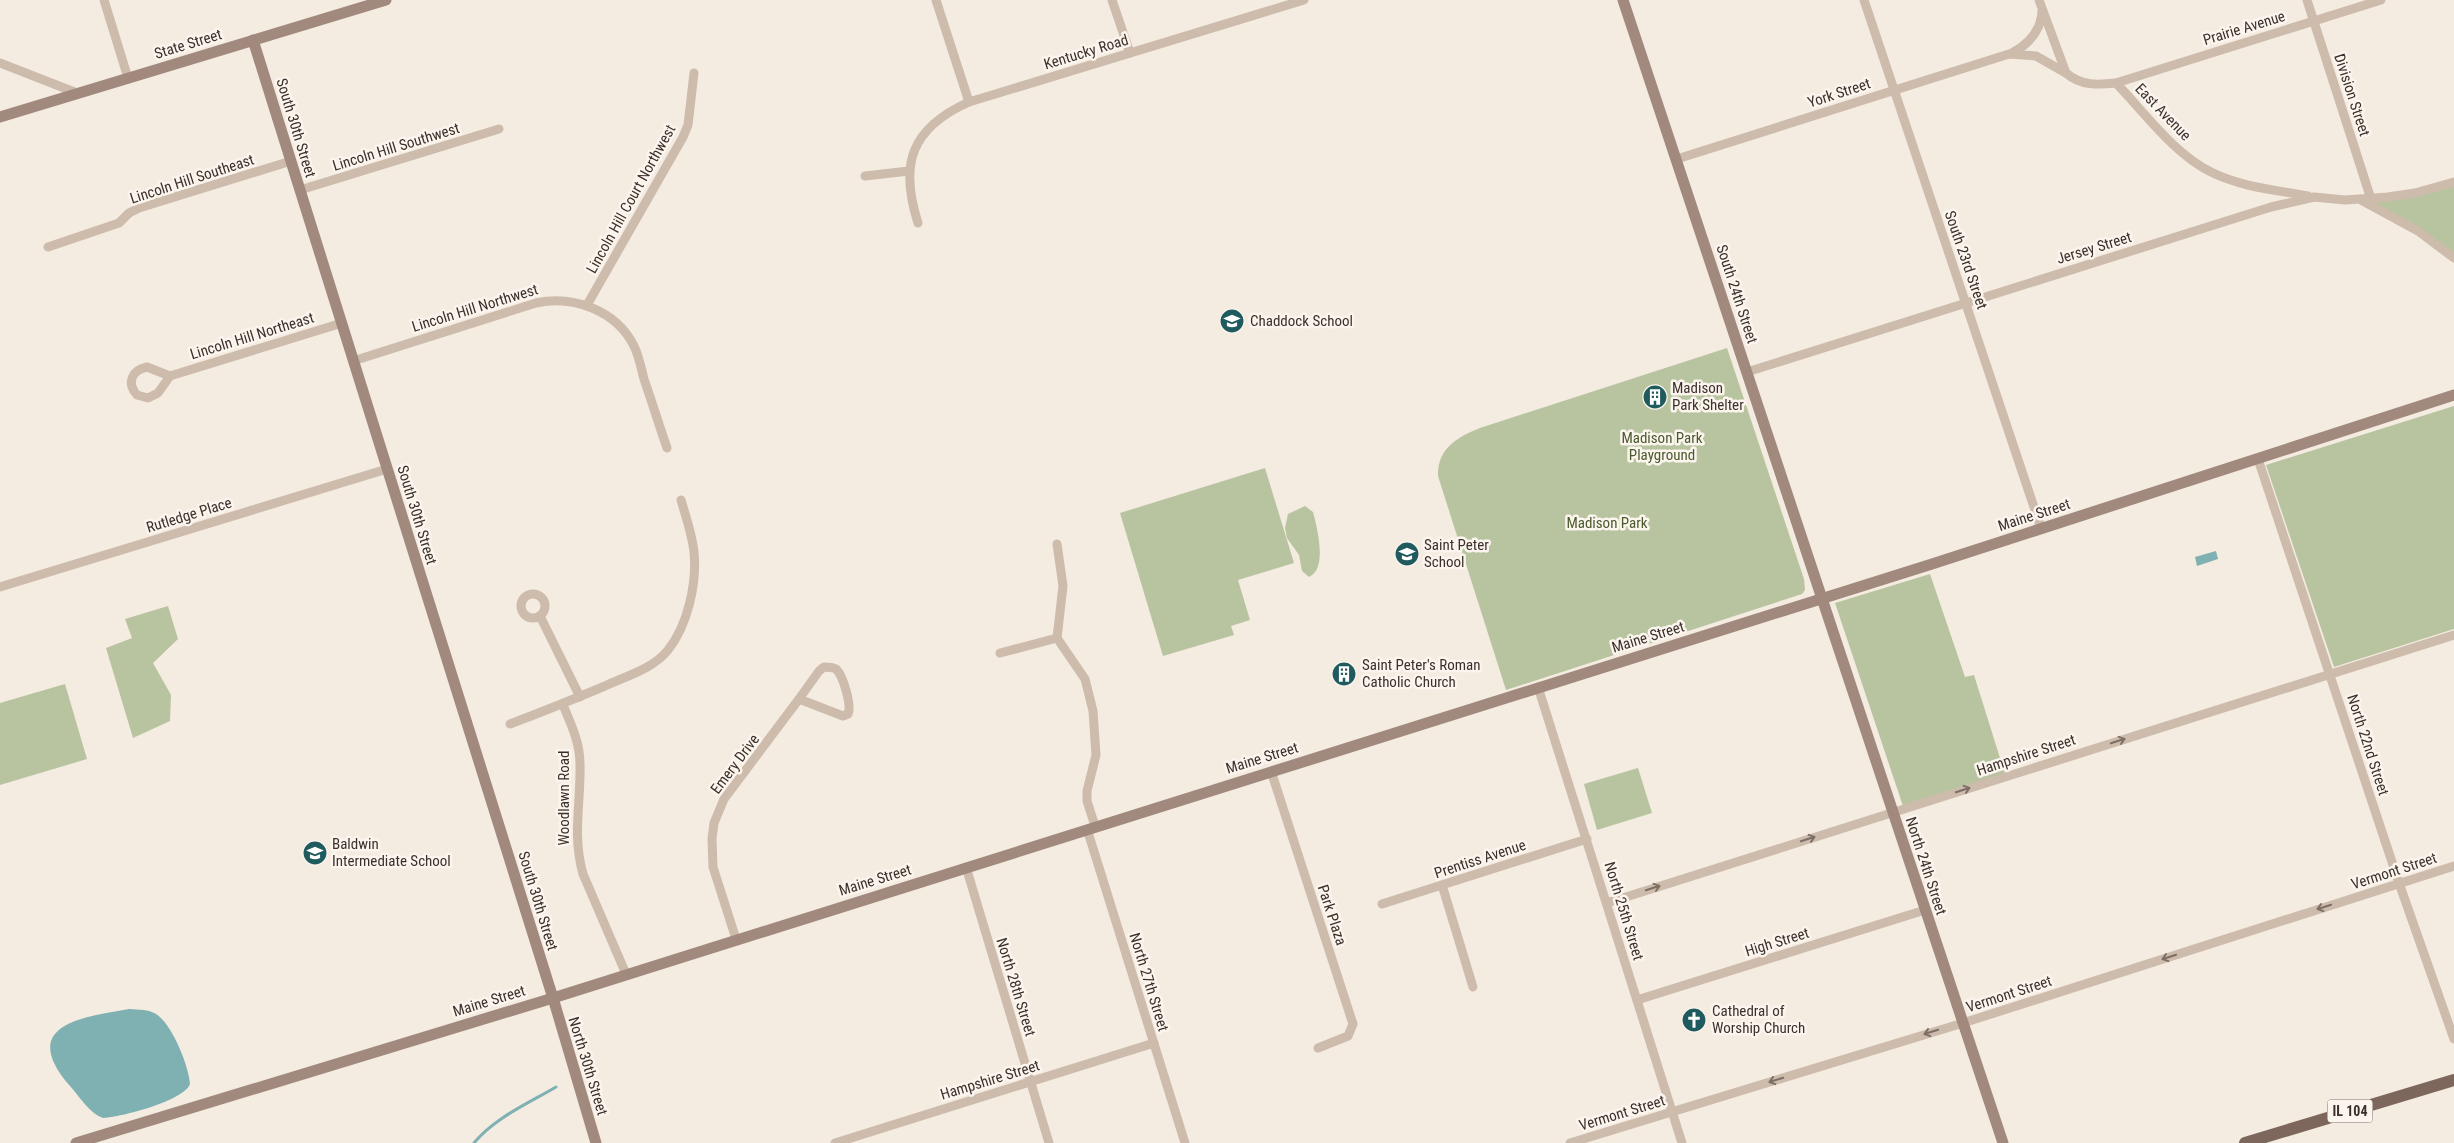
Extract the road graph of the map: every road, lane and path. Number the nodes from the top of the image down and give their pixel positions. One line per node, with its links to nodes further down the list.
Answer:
1 (104, 0): 18 (street)
2 (386, 0): 12 (street, State Street)
3 (936, 0): 22 (street)
4 (1112, 0): 13 (street)
5 (1304, 0): 13 (street, Kentucky Road)
6 (1623, 0): 25 (street, South 24th Street)
7 (1864, 0): 20 (street, South 23rd Street)
8 (2307, 0): 11 (street, Division Street)
9 (2381, 0): 11 (street, Prairie Avenue)
10 (2040, 4): 14 (street, York Street); 17 (street)
11 (2314, 21): 19 (street, Prairie Avenue); 32 (street, Division Street)
12 (253, 40): 18 (street, State Street); 26 (street, South 30th Street)
13 (1130, 53): 22 (street, Kentucky Road)
14 (2009, 54): 17 (street, York Street); 20 (street, York Street)
15 (0, 63): 21 (street)
16 (694, 73): 38 (street, Lincoln Hill Court Northwest)
17 (2066, 73): 19 (street, East Avenue)
18 (128, 78): 21 (street, State Street)
19 (2116, 83): 31 (street, East Avenue)
20 (1894, 90): 25 (street, York Street); 37 (street, South 23rd Street)
21 (78, 93): 23 (street, State Street)
22 (969, 102): 27 (street, Kentucky Road)
23 (0, 117)
24 (499, 129): 30 (street, Lincoln Hill Southwest)
25 (1676, 159): 41 (street, South 24th Street)
26 (291, 161): 30 (street, South 30th Street); 35 (street, Lincoln Hill Southeast)
27 (909, 171): 28 (street); 34 (street, Kentucky Road)
28 (865, 176)
29 (2454, 182): 32 (street, Jersey Street)
30 (300, 190): 39 (street, South 30th Street)
31 (2314, 197): 33 (street, Jersey Street); 37 (street, Jersey Street)
32 (2371, 199): 33 (street, Jersey Street)
33 (2361, 200): 36 (street)
34 (918, 223)
35 (48, 247)
36 (2454, 258)
37 (1966, 302): 41 (street, Jersey Street); 48 (street, South 23rd Street)
38 (587, 305): 40 (street, Lincoln Hill Northwest); 44 (street, Lincoln Hill Northwest)
39 (342, 323): 40 (street, South 30th Street); 42 (street, Lincoln Hill Northeast)
40 (353, 361): 46 (street, South 30th Street)
41 (1747, 372): 51 (street, South 24th Street)
42 (170, 376)
43 (2454, 395): 45 (street, Maine Street)
44 (667, 448)
45 (2258, 458): 48 (street, Maine Street); 56 (street, North 22nd Street)
46 (387, 469): 50 (street, Rutledge Place); 76 (street, South 30th Street)
47 (682, 500): 58 (street)
48 (2041, 528): 51 (street, Maine Street)
49 (1057, 544): 54 (street)
50 (0, 587)
51 (1822, 598): 57 (street, Maine Street); 63 (street, North 24th Street)
52 (540, 616): 58 (street)
53 (2454, 635): 56 (street, Hampshire Street)
54 (1057, 638): 55 (street); 64 (street, North 27th Street)
55 (1000, 653)
56 (2330, 674): 63 (street, Hampshire Street, one-way to 56); 68 (street, North 22nd Street)
57 (1538, 687): 62 (street, Maine Street); 65 (street, North 25th Street)
58 (580, 697): 60 (street)
59 (799, 699): 59 (street, Emery Drive); 73 (street, Emery Drive)
60 (564, 705): 61 (street); 74 (street, Woodlawn Road)
61 (510, 724)
62 (1270, 771): 64 (street, Maine Street); 81 (street, Park Plaza)
63 (1892, 812): 70 (street, Hampshire Street, one-way to 63); 72 (street, North 24th Street)
64 (1091, 828): 67 (street, Maine Street); 80 (street, North 27th Street)
65 (1587, 839): 69 (street, Prentiss Avenue); 70 (street, North 25th Street)
66 (2454, 866): 68 (street, Vermont Street)
67 (966, 867): 73 (street, Maine Street); 83 (street, North 28th Street)
68 (2399, 883): 78 (street, Vermont Street, one-way to 78); 79 (street, North 22nd Street)
69 (1442, 885): 71 (street, Prentiss Avenue); 75 (street)
70 (1607, 903): 77 (street, North 25th Street)
71 (1382, 904)
72 (1925, 910): 77 (street, High Street); 78 (street, North 24th Street)
73 (736, 939): 74 (street, Maine Street)
74 (626, 974): 76 (street, Maine Street)
75 (1473, 987)
76 (553, 998): 85 (street, Maine Street); 86 (street, North 30th Street)
77 (1637, 1000): 84 (street, North 25th Street)
78 (1963, 1023): 84 (street, Vermont Street, one-way to 84); 92 (street, North 24th Street)
79 (2454, 1039)
80 (1154, 1043): 83 (street, Hampshire Street); 89 (street, North 27th Street)
81 (1318, 1048)
82 (2454, 1080): 93 (main road, IL 104)
83 (1031, 1082): 87 (street, Hampshire Street); 88 (street, North 28th Street)
84 (1672, 1112): 90 (street, Vermont Street); 91 (street, North 25th Street)
85 (76, 1143)
86 (596, 1143)
87 (835, 1143)
88 (1049, 1143)
89 (1185, 1143)
90 (1570, 1143)
91 (1682, 1143)
92 (2003, 1143)
93 (2245, 1143)

